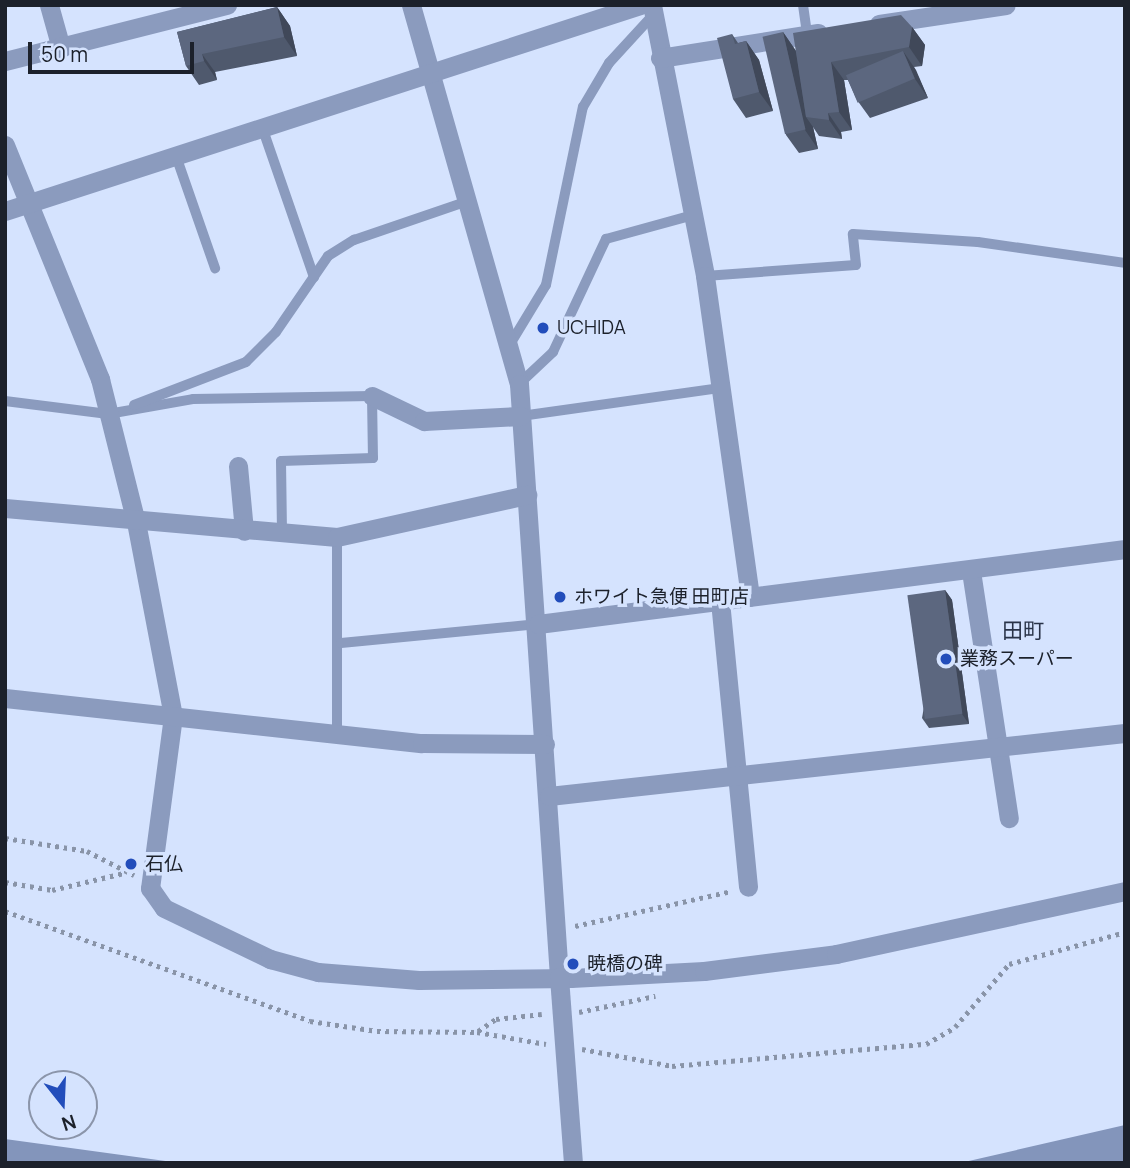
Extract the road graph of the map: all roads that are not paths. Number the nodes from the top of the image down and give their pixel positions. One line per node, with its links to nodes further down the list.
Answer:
1 (49, 5): 11 (street)
2 (227, 5): 7 (street)
3 (411, 5): 14 (street)
4 (803, 5): 10 (lane)
5 (1006, 5): 8 (street)
6 (648, 8): 12 (street); 14 (street); 26 (lane)
7 (192, 10): 11 (street)
8 (860, 27)
9 (834, 31): 10 (street)
10 (807, 35): 12 (street)
11 (61, 48): 13 (street)
12 (660, 58): 21 (street)
13 (5, 61)
14 (429, 69): 15 (street); 18 (street)
15 (262, 127): 17 (street); 25 (lane)
16 (5, 145): 19 (street)
17 (176, 156): 19 (street); 23 (lane)
18 (468, 201): 25 (lane); 26 (street)
19 (29, 202): 20 (street); 31 (street)
20 (5, 211)
21 (693, 215): 24 (street); 27 (lane)
22 (1125, 263): 24 (lane)
23 (215, 268)
24 (705, 276): 28 (street)
25 (314, 277): 31 (lane)
26 (509, 346): 27 (street)
27 (519, 383): 32 (street)
28 (719, 388): 32 (lane); 42 (street)
29 (372, 396): 31 (lane); 32 (street); 38 (lane)
30 (5, 401): 31 (lane)
31 (108, 414): 36 (street)
32 (521, 416): 34 (street)
33 (239, 466): 37 (street)
34 (527, 495): 39 (street); 44 (street)
35 (5, 508): 36 (street)
36 (136, 522): 37 (street); 47 (street)
37 (244, 531): 38 (street)
38 (282, 534): 39 (street)
39 (337, 537): 45 (lane)
40 (1125, 549): 41 (street)
41 (971, 571): 42 (street); 51 (street)
42 (750, 597): 43 (street)
43 (720, 601): 44 (street); 52 (street)
44 (538, 624): 45 (lane); 50 (street)
45 (341, 643): 48 (lane)
46 (5, 698): 47 (street)
47 (173, 716): 48 (street); 57 (street)
48 (337, 733): 50 (street)
49 (1125, 733): 51 (street)
50 (545, 744): 53 (street)
51 (998, 751): 52 (street); 54 (street)
52 (739, 779): 53 (street); 55 (street)
53 (550, 796): 57 (street)
54 (1009, 818)
55 (748, 887)
56 (1125, 891): 57 (street)
57 (559, 986): 58 (street)
58 (573, 1163)

